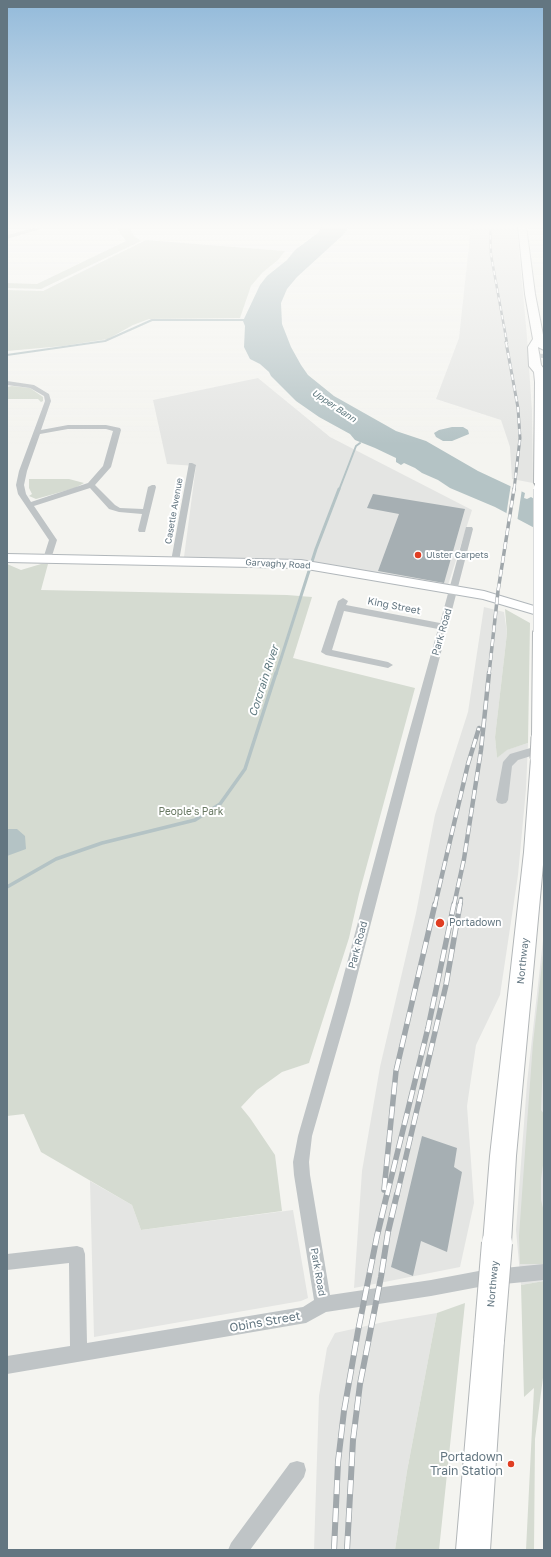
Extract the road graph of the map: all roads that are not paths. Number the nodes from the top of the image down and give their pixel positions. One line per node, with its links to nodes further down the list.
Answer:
1 (531, 299): 2 (highway)
2 (542, 349): 3 (highway, Northway)
3 (542, 370): 20 (highway, Northway, bridge)
4 (7, 383): 5 (street)
5 (36, 433): 7 (street); 9 (street)
6 (192, 465): 15 (street, Casetle Avenue)
7 (91, 485): 9 (street); 10 (street)
8 (152, 487): 10 (street)
9 (29, 505): 14 (street)
10 (146, 512): 12 (street)
11 (468, 529): 16 (street, Park Road)
12 (142, 530)
13 (7, 558): 14 (main road, Garvaghy Road)
14 (47, 559): 15 (main road, Garvaghy Road)
15 (175, 561): 16 (main road, Garvaghy Road)
16 (454, 589): 17 (main road, Garvaghy Road); 18 (street, Park Road)
17 (544, 613)
18 (443, 627): 19 (street, King Street); 26 (street, Park Road)
19 (388, 665)
20 (542, 747): 21 (street); 22 (highway, Northway)
21 (502, 800)
22 (541, 806): 23 (highway, Northway)
23 (539, 849): 31 (highway, Northway, bridge)
24 (7, 1262): 27 (street)
25 (544, 1272): 26 (street, Obins Street)
26 (324, 1304): 27 (street, Obins Street)
27 (80, 1353): 28 (street, Obins Street)
28 (7, 1365)
29 (297, 1470): 30 (street)
30 (238, 1550)
31 (473, 1550)

